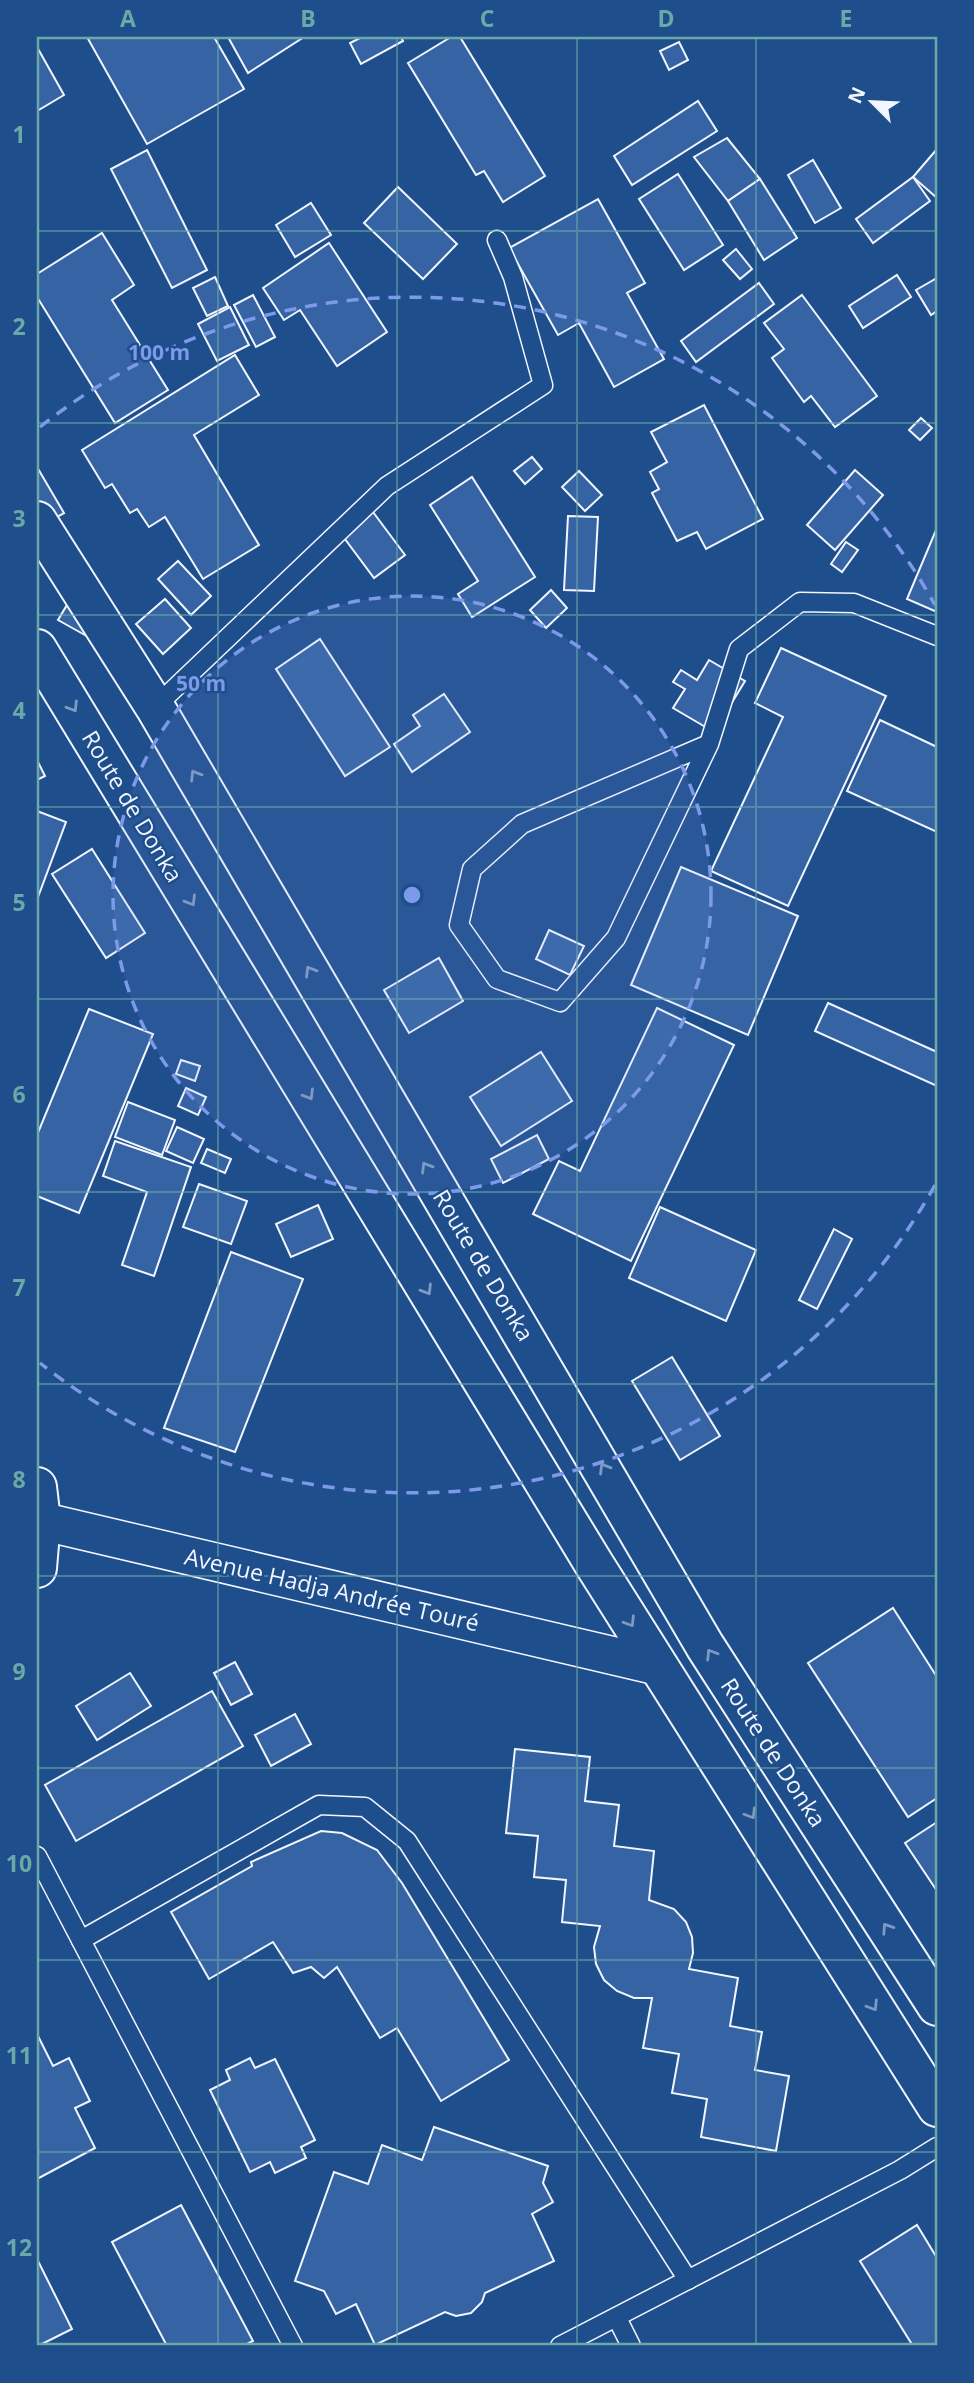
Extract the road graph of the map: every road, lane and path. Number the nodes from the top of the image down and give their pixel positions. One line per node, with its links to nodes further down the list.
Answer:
1 (497, 240): 5 (lane)
2 (37, 521): 5 (main road, Route de Donka)
3 (937, 636): 6 (lane)
4 (37, 649): 9 (main road, Route de Donka, one-way to 9)
5 (155, 707): 12 (main road, Route de Donka, one-way to 5)
6 (709, 744): 6 (lane)
7 (39, 1504): 8 (main road); 9 (street, Avenue Hadja Andrée Touré)
8 (37, 1567)
9 (657, 1665): 13 (main road, Route de Donka, one-way to 13)
10 (37, 1856): 11 (lane)
11 (81, 1940): 15 (lane); 17 (lane)
12 (937, 2006)
13 (937, 2107)
14 (937, 2147): 15 (lane)
15 (688, 2280): 16 (lane)
16 (617, 2318): 18 (lane); 19 (lane)
17 (293, 2346)
18 (561, 2346)
19 (631, 2346)

